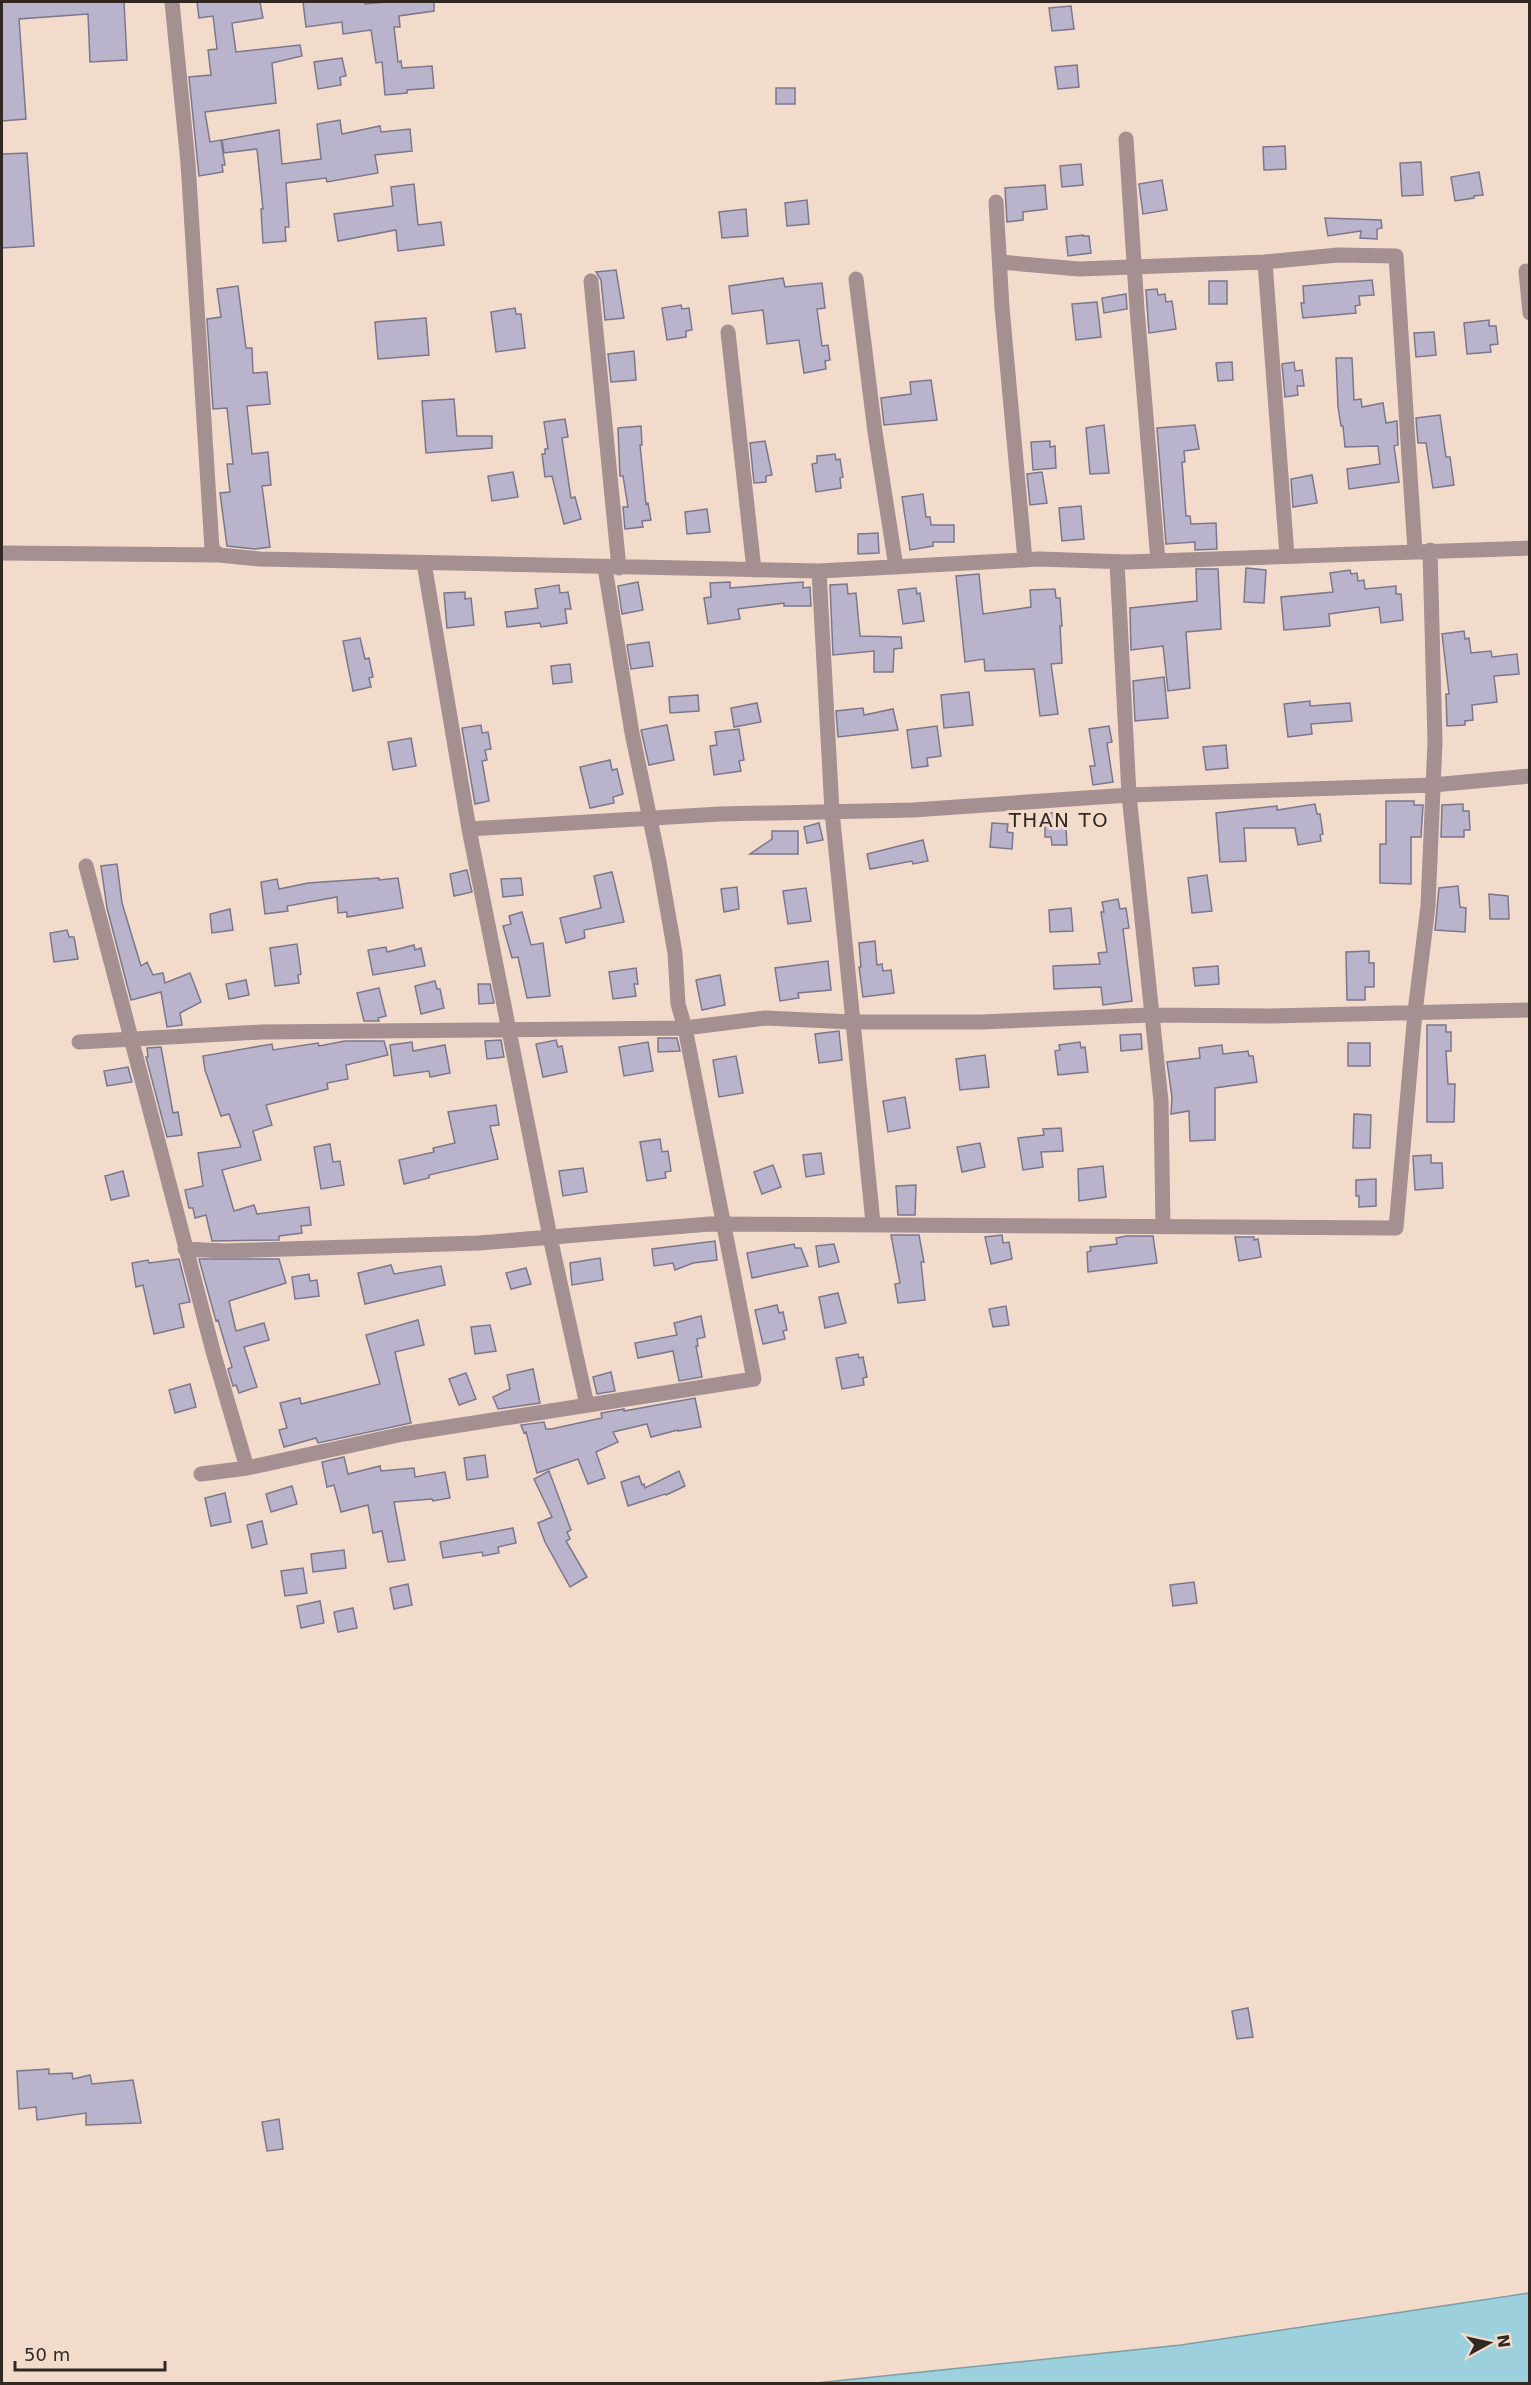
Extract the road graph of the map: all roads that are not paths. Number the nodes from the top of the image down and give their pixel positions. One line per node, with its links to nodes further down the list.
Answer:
1 (172, 2): 15 (street)
2 (1126, 139): 6 (street)
3 (996, 202): 4 (street)
4 (1000, 262): 6 (street); 17 (street)
5 (1264, 262): 6 (street); 13 (street); 16 (street)
6 (1134, 265): 18 (street)
7 (1526, 271): 10 (street)
8 (856, 279): 21 (street)
9 (591, 281): 22 (street)
10 (1530, 313)
11 (728, 332): 23 (street)
12 (1530, 548): 13 (street)
13 (1423, 551): 16 (street); 26 (street)
14 (2, 553): 15 (street)
15 (219, 555): 20 (street)
16 (1287, 556): 18 (street)
17 (1025, 560): 19 (street); 21 (street)
18 (1158, 561): 19 (street)
19 (1117, 562): 27 (street)
20 (424, 563): 22 (street); 30 (street)
21 (896, 567): 24 (street)
22 (612, 568): 23 (street); 29 (street)
23 (754, 570): 24 (street)
24 (819, 571): 28 (street)
25 (1530, 776): 26 (street)
26 (1432, 785): 27 (street); 33 (street)
27 (1129, 795): 28 (street); 34 (street)
28 (832, 811): 29 (street); 35 (street)
29 (650, 817): 30 (street); 37 (street)
30 (469, 829): 36 (street)
31 (86, 866): 38 (street)
32 (1530, 1010): 33 (street)
33 (1415, 1012): 34 (street); 42 (street)
34 (1150, 1015): 35 (street); 42 (street)
35 (852, 1022): 37 (street); 41 (street)
36 (510, 1028): 37 (street); 38 (street); 43 (street)
37 (685, 1028): 40 (street)
38 (130, 1038): 39 (street); 44 (street)
39 (79, 1042)
40 (725, 1223): 41 (street); 43 (street); 45 (street)
41 (873, 1223): 42 (street)
42 (1163, 1226)
43 (550, 1237): 44 (street); 45 (street)
44 (186, 1249): 46 (street)
45 (587, 1405): 46 (street)
46 (247, 1468): 47 (street)
47 (201, 1474)

